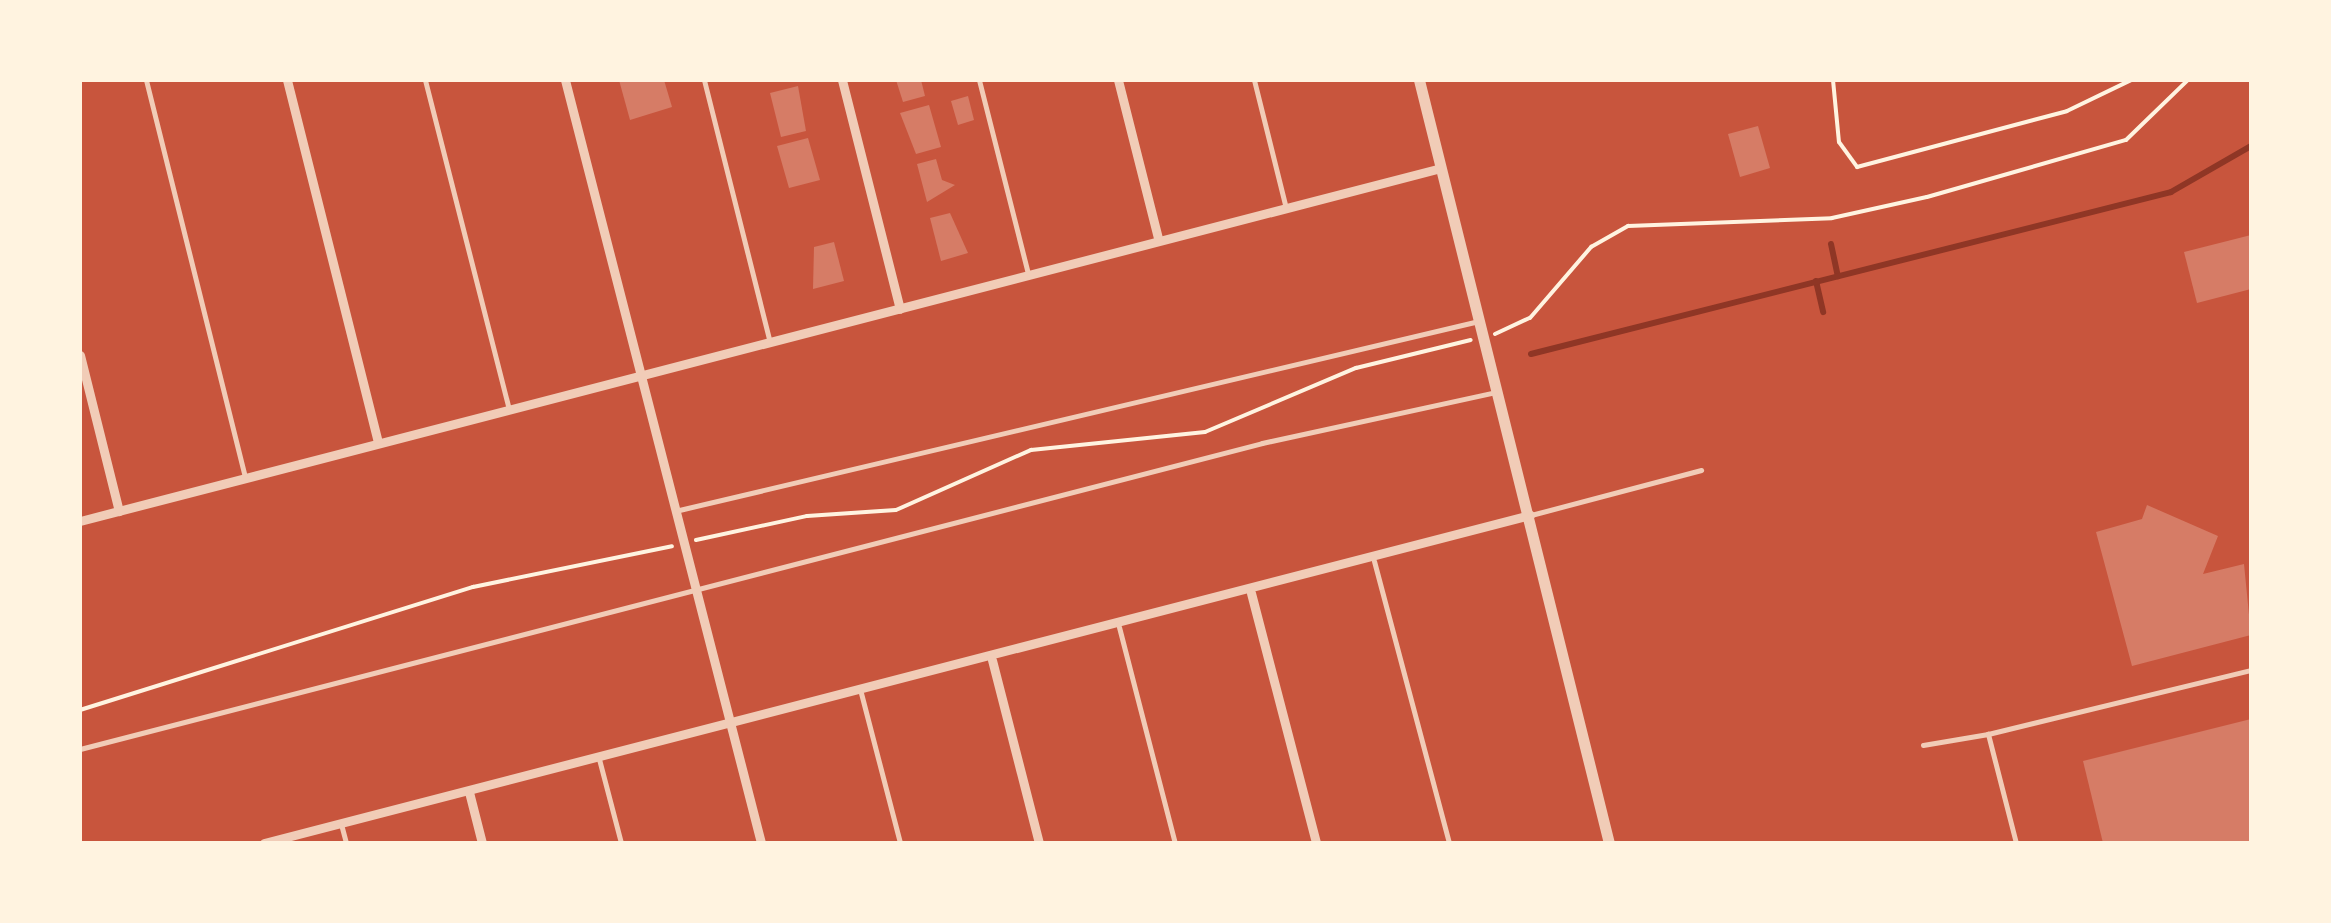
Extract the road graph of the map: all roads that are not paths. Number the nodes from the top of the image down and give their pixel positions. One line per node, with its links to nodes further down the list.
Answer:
1 (146, 80): 24 (lane)
2 (287, 80): 22 (street)
3 (425, 80): 21 (lane)
4 (565, 80): 19 (street)
5 (704, 80): 17 (lane)
6 (842, 80): 15 (street)
7 (979, 80): 14 (lane)
8 (1118, 80): 13 (street)
9 (1254, 80): 12 (lane)
10 (1419, 80): 11 (street)
11 (1441, 168): 12 (street); 16 (street)
12 (1287, 209): 13 (street)
13 (1158, 238): 14 (street)
14 (1028, 274): 15 (street)
15 (900, 309): 17 (street)
16 (1480, 320): 20 (street); 26 (lane)
17 (770, 342): 19 (street)
18 (80, 355): 25 (street)
19 (640, 376): 21 (street); 26 (street)
20 (1498, 391): 27 (street); 31 (lane)
21 (509, 409): 22 (street)
22 (378, 443): 24 (street)
23 (1701, 470): 27 (lane)
24 (245, 478): 25 (street)
25 (119, 510): 28 (street)
26 (675, 512): 31 (street)
27 (1530, 515): 29 (street); 53 (street)
28 (80, 521)
29 (1374, 561): 30 (street); 52 (lane)
30 (1251, 593): 32 (street); 51 (street)
31 (697, 595): 36 (street); 39 (lane)
32 (1120, 627): 33 (street); 50 (lane)
33 (992, 660): 35 (street); 49 (street)
34 (2251, 670): 37 (lane)
35 (861, 693): 36 (street); 48 (lane)
36 (731, 726): 40 (street); 47 (street)
37 (1988, 734): 38 (lane); 54 (lane)
38 (1923, 745)
39 (80, 749)
40 (600, 759): 41 (street); 46 (lane)
41 (469, 792): 42 (street); 45 (street)
42 (341, 824): 43 (street); 44 (lane)
43 (264, 843)
44 (346, 843)
45 (482, 843)
46 (621, 843)
47 (761, 843)
48 (900, 843)
49 (1038, 843)
50 (1176, 843)
51 (1316, 843)
52 (1449, 843)
53 (1609, 843)
54 (2016, 843)

